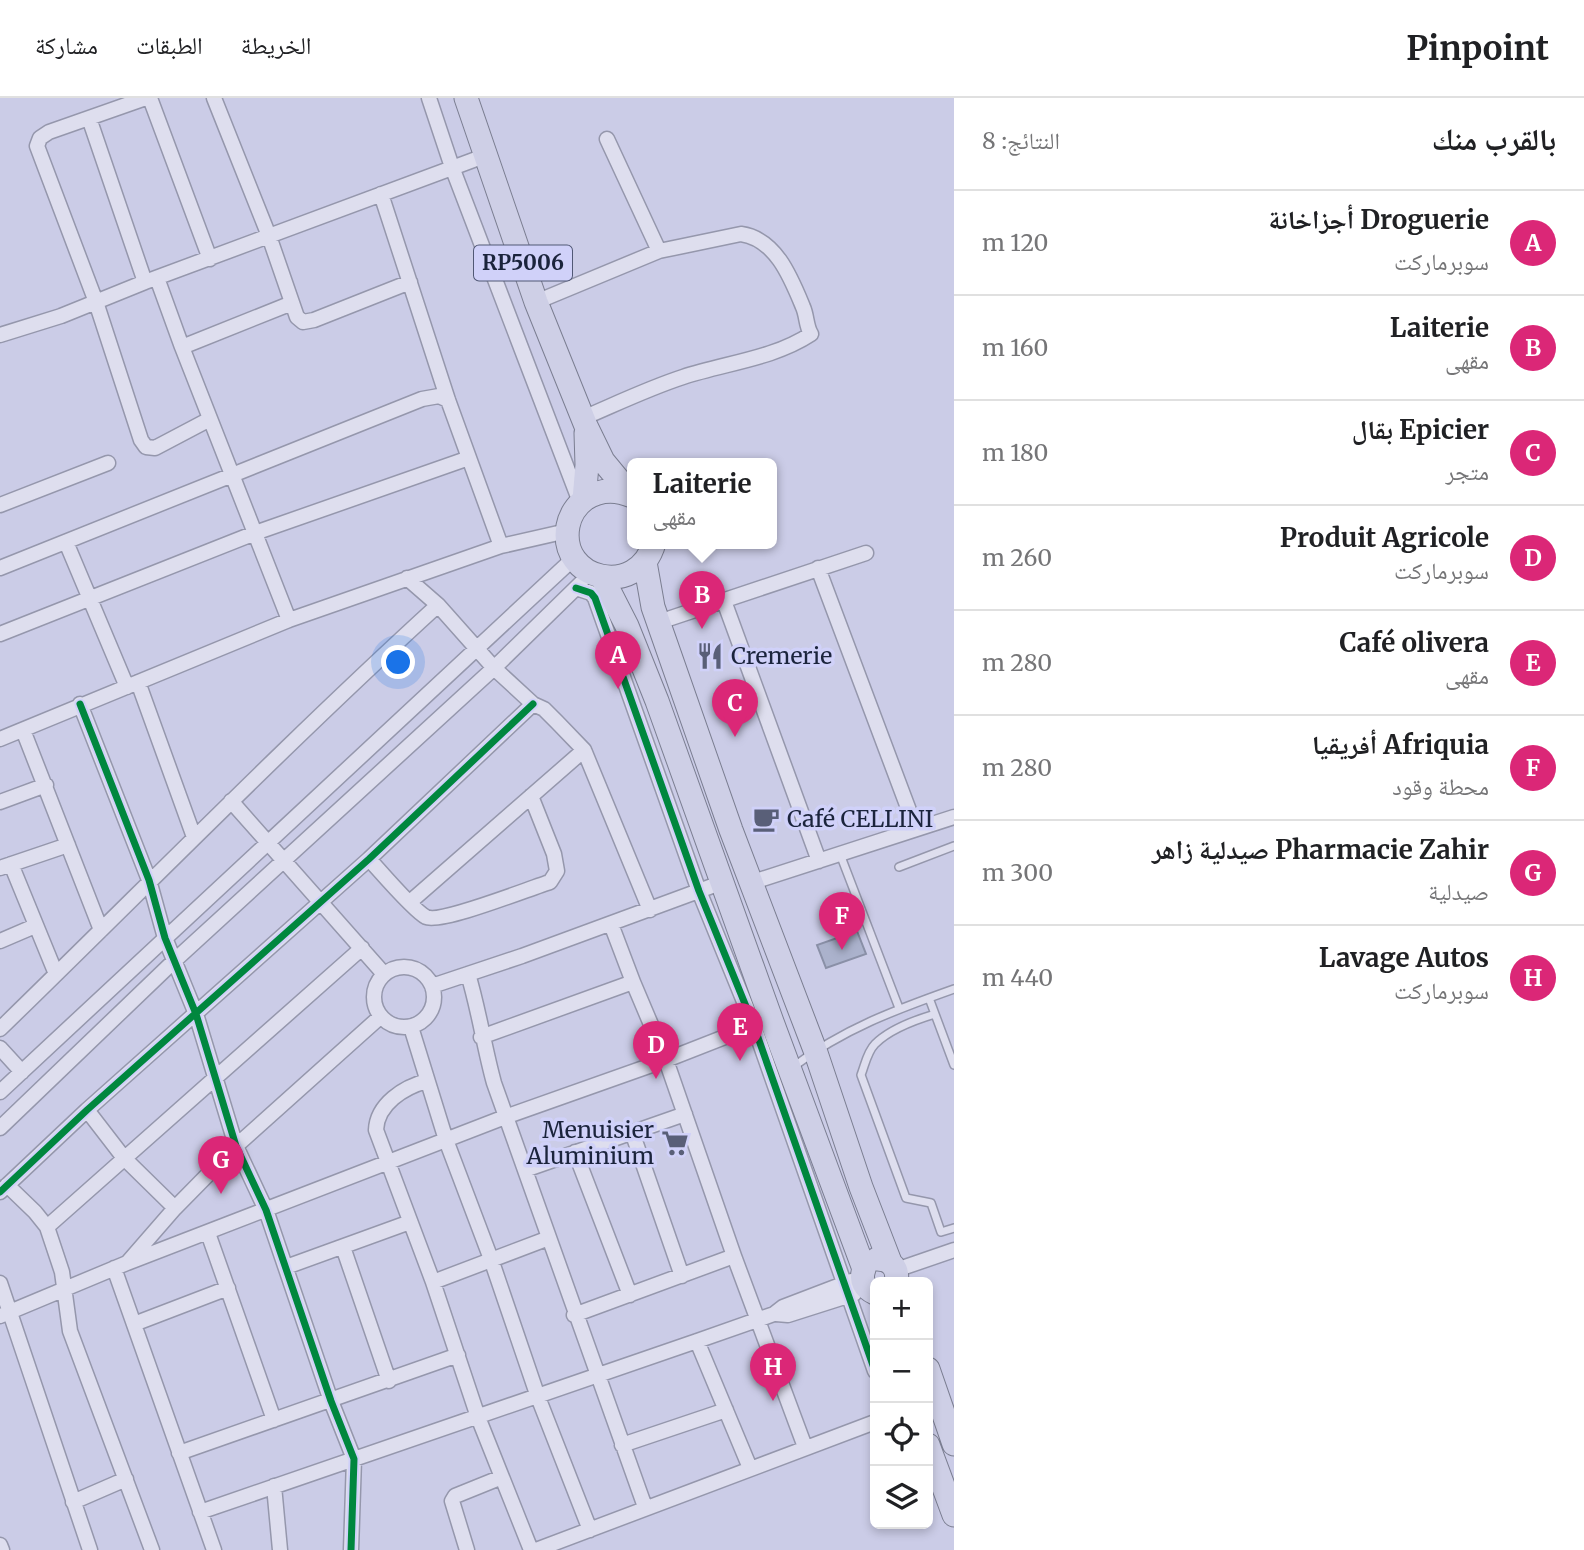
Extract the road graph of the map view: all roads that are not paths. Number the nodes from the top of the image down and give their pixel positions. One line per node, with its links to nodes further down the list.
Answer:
1 (148, 98): 5 (street); 12 (street)
2 (214, 98): 10 (street)
3 (429, 98): 8 (street)
4 (466, 98): 7 (main road, RP5006)
5 (89, 118): 13 (street); 15 (street)
6 (607, 139): 11 (street)
7 (487, 155): 8 (street); 16 (main road, RP5006)
8 (452, 167): 9 (street); 28 (street)
9 (381, 194): 10 (street); 14 (street)
10 (270, 236): 12 (street); 17 (street)
11 (659, 251): 16 (street); 22 (street)
12 (210, 259): 13 (street)
13 (151, 280): 15 (street); 19 (street)
14 (410, 282): 17 (street); 20 (street)
15 (96, 302): 18 (street); 21 (street)
16 (536, 302): 22 (main road, RP5006)
17 (292, 303): 19 (street)
18 (0, 335)
19 (182, 347): 21 (street)
20 (448, 400): 23 (street); 25 (street)
21 (210, 419): 25 (street)
22 (584, 422): 26 (main road, RP5006); 28 (main road, RP5006)
23 (469, 458): 31 (street); 33 (street)
24 (108, 463): 29 (street)
25 (232, 476): 31 (street); 32 (street)
26 (627, 491)
27 (627, 495): 28 (main road, RP5006)
28 (582, 502): 30 (main road, RP5006)
29 (0, 505)
30 (568, 531): 33 (street); 38 (main road)
31 (255, 533): 40 (street); 43 (street)
32 (66, 542): 36 (street); 40 (street)
33 (501, 546): 39 (street)
34 (650, 553): 38 (main road); 44 (main road)
35 (866, 553): 37 (street)
36 (0, 568)
37 (818, 568): 41 (street); 59 (street)
38 (586, 574): 46 (street); 47 (street); 71 (main road); 73 (street)
39 (407, 578): 42 (street); 43 (street)
40 (90, 599): 45 (street); 48 (street)
41 (724, 601): 44 (street); 67 (street)
42 (438, 605): 46 (street); 57 (street)
43 (289, 620): 48 (street)
44 (659, 622): 72 (main road)
45 (0, 634)
46 (477, 649): 47 (street); 61 (street)
47 (494, 668): 50 (street); 66 (street)
48 (133, 685): 49 (street); 60 (street)
49 (80, 704): 51 (street); 70 (street)
50 (533, 704): 53 (street); 65 (street)
51 (23, 730): 52 (street); 54 (street)
52 (0, 739)
53 (583, 750): 55 (street); 76 (street)
54 (46, 785): 56 (street); 62 (street)
55 (531, 796): 74 (street); 74 (street)
56 (0, 802)
57 (231, 802): 60 (street); 61 (street)
58 (954, 817): 59 (street)
59 (916, 829): 64 (street)
60 (194, 837): 70 (street)
61 (268, 843): 66 (street); 80 (street)
62 (68, 845): 68 (street); 79 (street)
63 (954, 846): 69 (lane)
64 (840, 854): 67 (street); 91 (lane)
65 (369, 859): 74 (street); 75 (street)
66 (283, 860): 75 (street); 83 (street)
67 (819, 861): 72 (street)
68 (6, 866): 78 (street)
69 (899, 867)
70 (149, 880): 79 (street); 80 (street)
71 (723, 882): 73 (street); 95 (main road)
72 (753, 882): 100 (main road)
73 (699, 891): 76 (street); 95 (street)
74 (410, 902)
75 (320, 903): 82 (street); 92 (street)
76 (650, 910): 77 (street)
77 (611, 924): 86 (street); 87 (street)
78 (35, 926): 81 (street); 84 (street)
79 (101, 930): 84 (street)
80 (165, 938): 83 (street); 104 (street)
81 (0, 941)
82 (362, 948): 85 (street); 105 (street)
83 (173, 962): 92 (street); 111 (street)
84 (56, 974): 97 (street)
85 (384, 974): 88 (street); 94 (street)
86 (468, 974): 88 (street); 98 (street)
87 (633, 982): 98 (street); 101 (street)
88 (432, 986): 96 (street)
89 (954, 989): 90 (lane)
90 (929, 998): 91 (lane); 93 (lane)
91 (899, 1008): 100 (lane)
92 (196, 1014): 105 (street); 108 (street)
93 (935, 1014): 102 (lane); 124 (lane)
94 (380, 1017): 96 (street); 114 (street)
95 (762, 1023): 101 (street); 103 (main road); 137 (street)
96 (411, 1027): 106 (street)
97 (0, 1029)
98 (481, 1037): 110 (street)
99 (0, 1048): 104 (street)
100 (815, 1050): 103 (lane); 133 (main road)
101 (666, 1060): 109 (street); 110 (street)
102 (954, 1065)
103 (790, 1070): 137 (main road)
104 (22, 1072): 107 (street)
105 (214, 1079): 114 (street); 116 (street)
106 (427, 1081): 113 (street); 117 (street)
107 (0, 1092)
108 (86, 1110): 116 (street); 119 (street)
109 (685, 1114): 112 (street); 129 (street)
110 (505, 1116): 113 (street); 118 (street)
111 (0, 1128)
112 (632, 1132): 115 (street); 134 (street)
113 (446, 1140): 117 (street); 130 (street)
114 (236, 1146): 120 (street); 121 (street)
115 (575, 1152): 118 (street); 140 (street)
116 (124, 1158): 120 (street); 123 (street)
117 (387, 1163): 121 (street); 122 (street)
118 (526, 1170): 126 (street)
119 (4, 1189): 123 (street)
120 (175, 1208): 131 (street)
121 (265, 1210): 125 (street); 132 (street)
122 (410, 1222): 127 (street); 135 (street)
123 (47, 1227): 138 (street)
124 (954, 1228)
125 (208, 1233): 131 (street); 139 (street)
126 (548, 1238): 130 (street); 142 (street)
127 (343, 1247): 132 (street); 150 (street)
128 (954, 1250): 133 (street)
129 (734, 1256): 134 (street); 143 (street)
130 (491, 1259): 135 (street); 151 (street)
131 (120, 1265): 138 (street); 144 (street)
132 (286, 1266): 152 (street)
133 (895, 1275): 137 (main road)
134 (682, 1276): 140 (street)
135 (433, 1282): 147 (street)
136 (0, 1283): 141 (street)
137 (863, 1287): 143 (street); 145 (street)
138 (64, 1289): 141 (street); 166 (street)
139 (228, 1289): 144 (street); 156 (street)
140 (630, 1295): 142 (street)
141 (5, 1315): 168 (street)
142 (574, 1315): 148 (street)
143 (758, 1320): 146 (street); 160 (street)
144 (134, 1324): 161 (street)
145 (871, 1340)
146 (697, 1341): 148 (street); 154 (street)
147 (458, 1355): 150 (street); 155 (street)
148 (599, 1376): 151 (street); 159 (street)
149 (933, 1378): 153 (main road)
150 (389, 1381): 152 (street)
151 (538, 1397): 155 (street); 172 (street)
152 (331, 1401): 156 (street); 163 (street)
153 (947, 1402): 158 (main road)
154 (726, 1410): 159 (street); 164 (street)
155 (478, 1417): 163 (street); 165 (street)
156 (274, 1420): 161 (street)
157 (870, 1424): 160 (street)
158 (954, 1444)
159 (622, 1445): 169 (street)
160 (805, 1447): 164 (street)
161 (179, 1453): 170 (street)
162 (933, 1458): 171 (main road)
163 (354, 1459): 167 (street); 179 (street)
164 (750, 1468): 169 (street)
165 (502, 1477): 180 (street); 181 (street)
166 (126, 1479): 168 (street); 176 (street)
167 (274, 1486): 170 (street); 178 (street)
168 (74, 1502): 175 (street)
169 (645, 1507): 172 (street)
170 (200, 1512): 177 (street)
171 (954, 1515)
172 (590, 1530): 181 (street)
173 (0, 1545): 174 (street)
174 (2, 1550)
175 (90, 1550)
176 (152, 1550)
177 (214, 1550)
178 (281, 1550)
179 (351, 1550)
180 (467, 1550)
181 (534, 1550)

